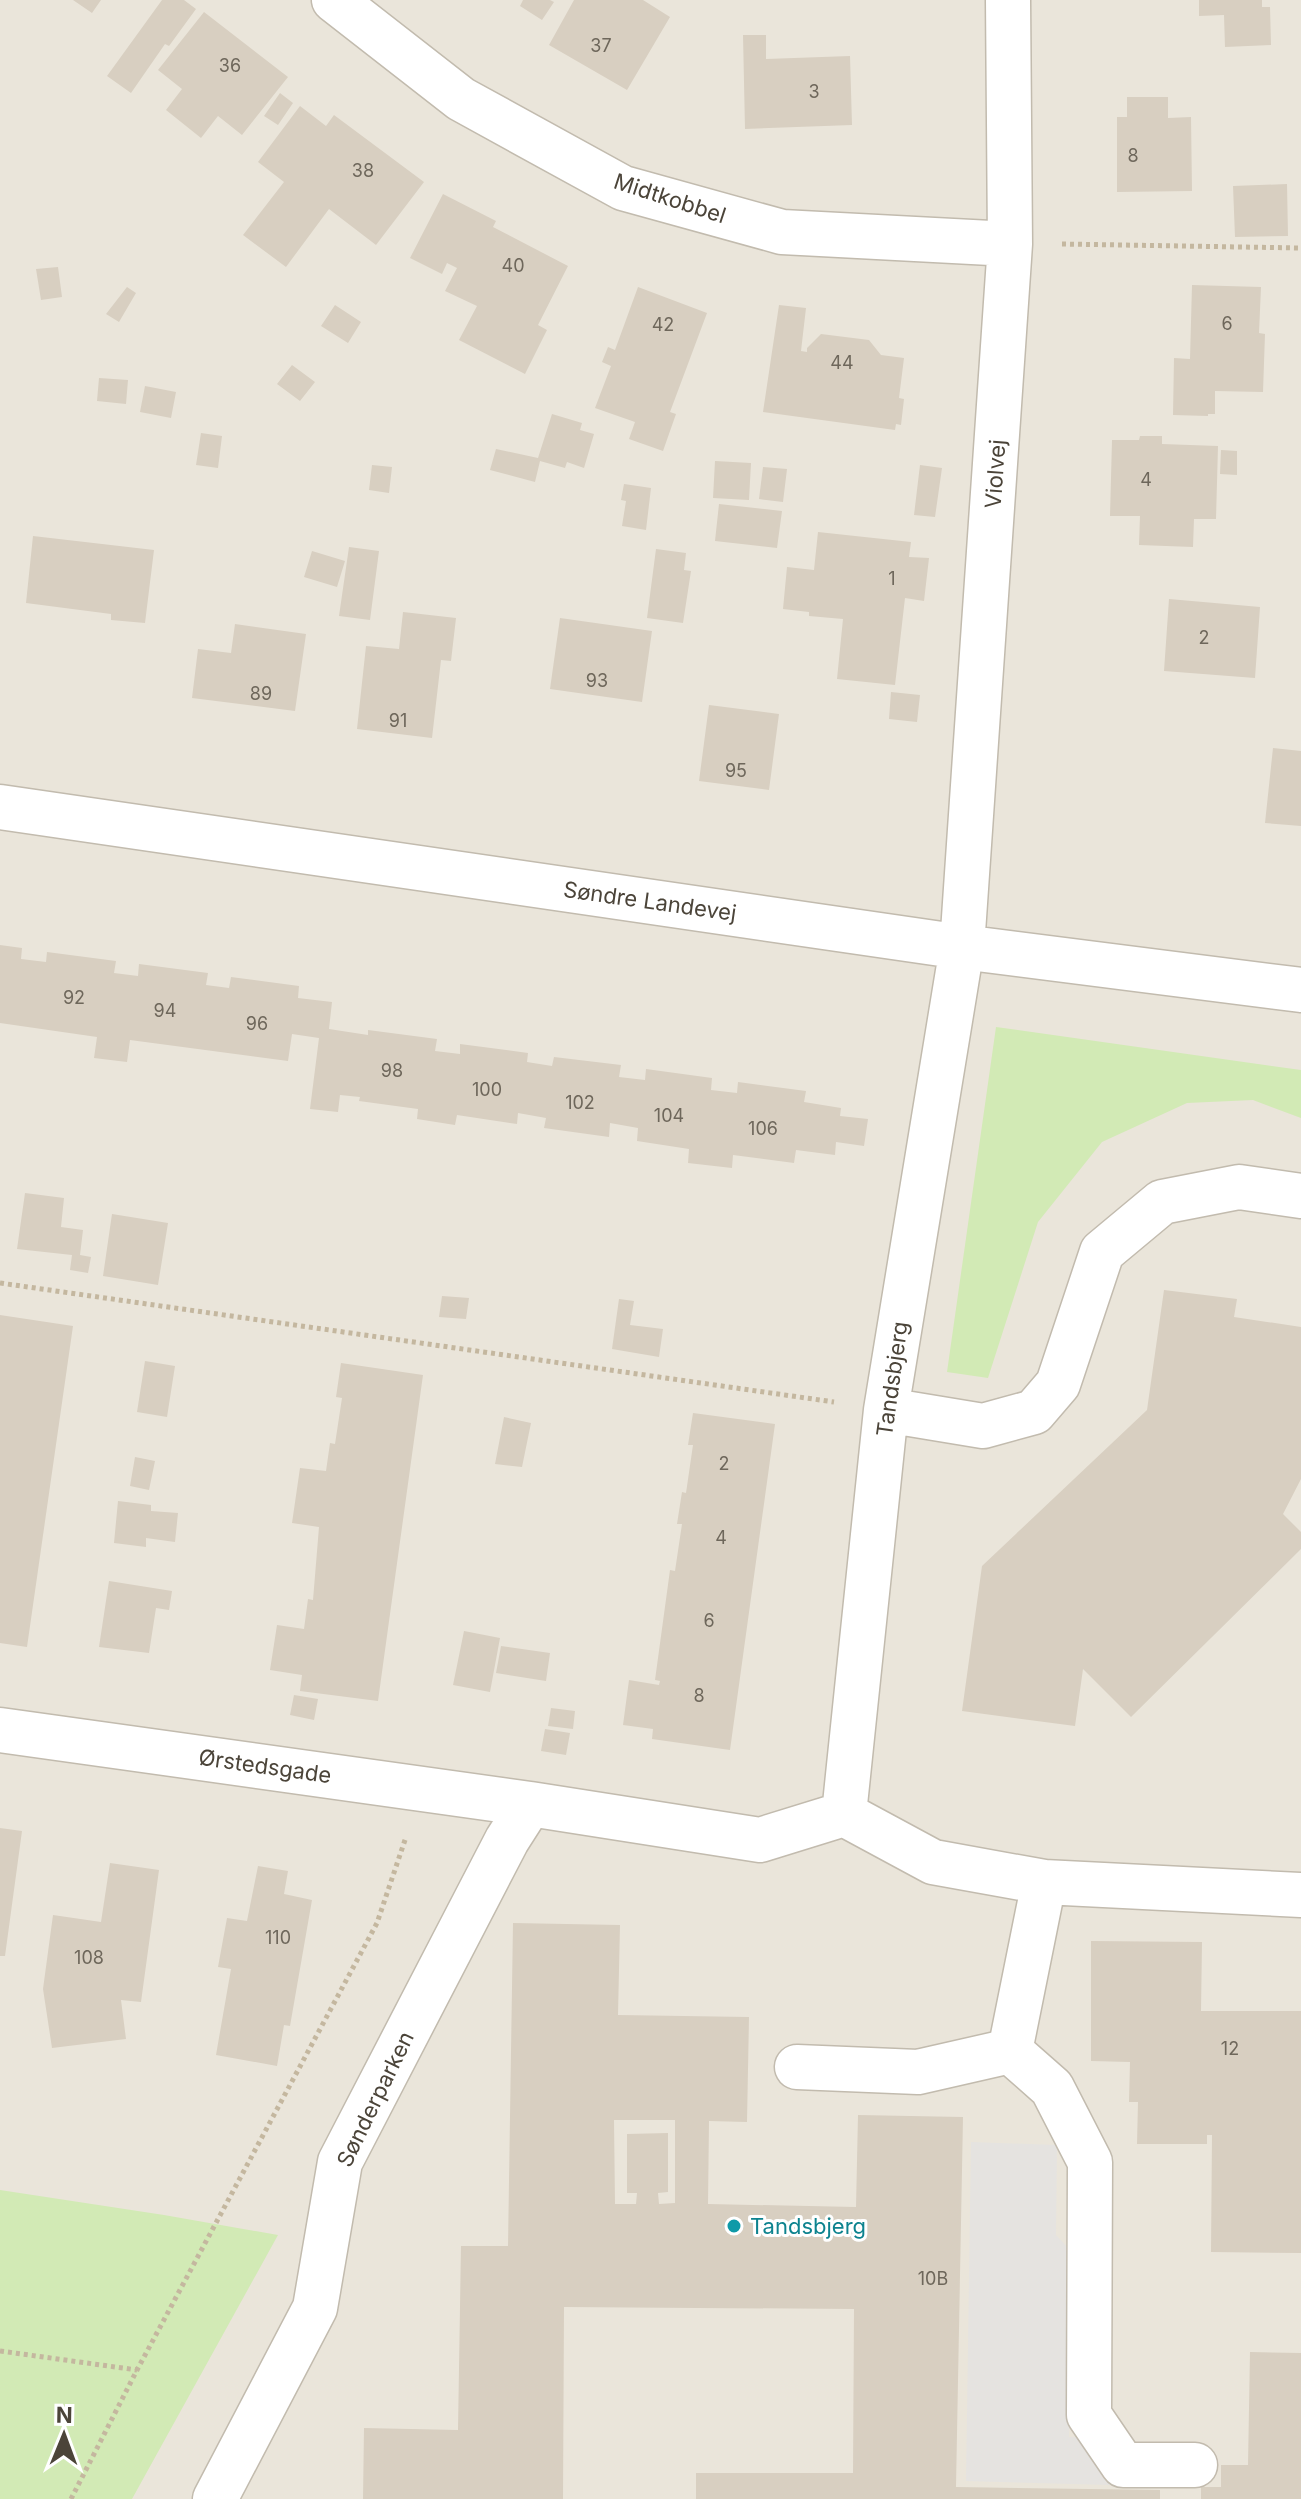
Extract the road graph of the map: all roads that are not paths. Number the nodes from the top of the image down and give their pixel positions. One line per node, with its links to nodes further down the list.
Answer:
1 (334, 0): 3 (street, Midtkobbel)
2 (1008, 0): 3 (street, Violvej)
3 (1010, 244): 5 (street, Violvej)
4 (0, 807): 5 (street, Søndre Landevej)
5 (962, 947): 6 (street, Søndre Landevej); 8 (street, Tandsbjerg)
6 (1301, 990)
7 (1301, 1196): 8 (street)
8 (886, 1410): 10 (street, Tandsbjerg)
9 (0, 1730): 11 (street, Ørstedsgade)
10 (844, 1814): 11 (street); 12 (street)
11 (519, 1822): 17 (street, Sønderparken)
12 (1044, 1882): 13 (street); 14 (street)
13 (1301, 1895)
14 (1010, 2051): 15 (street); 16 (street)
15 (797, 2067)
16 (1195, 2465)
17 (215, 2499)

